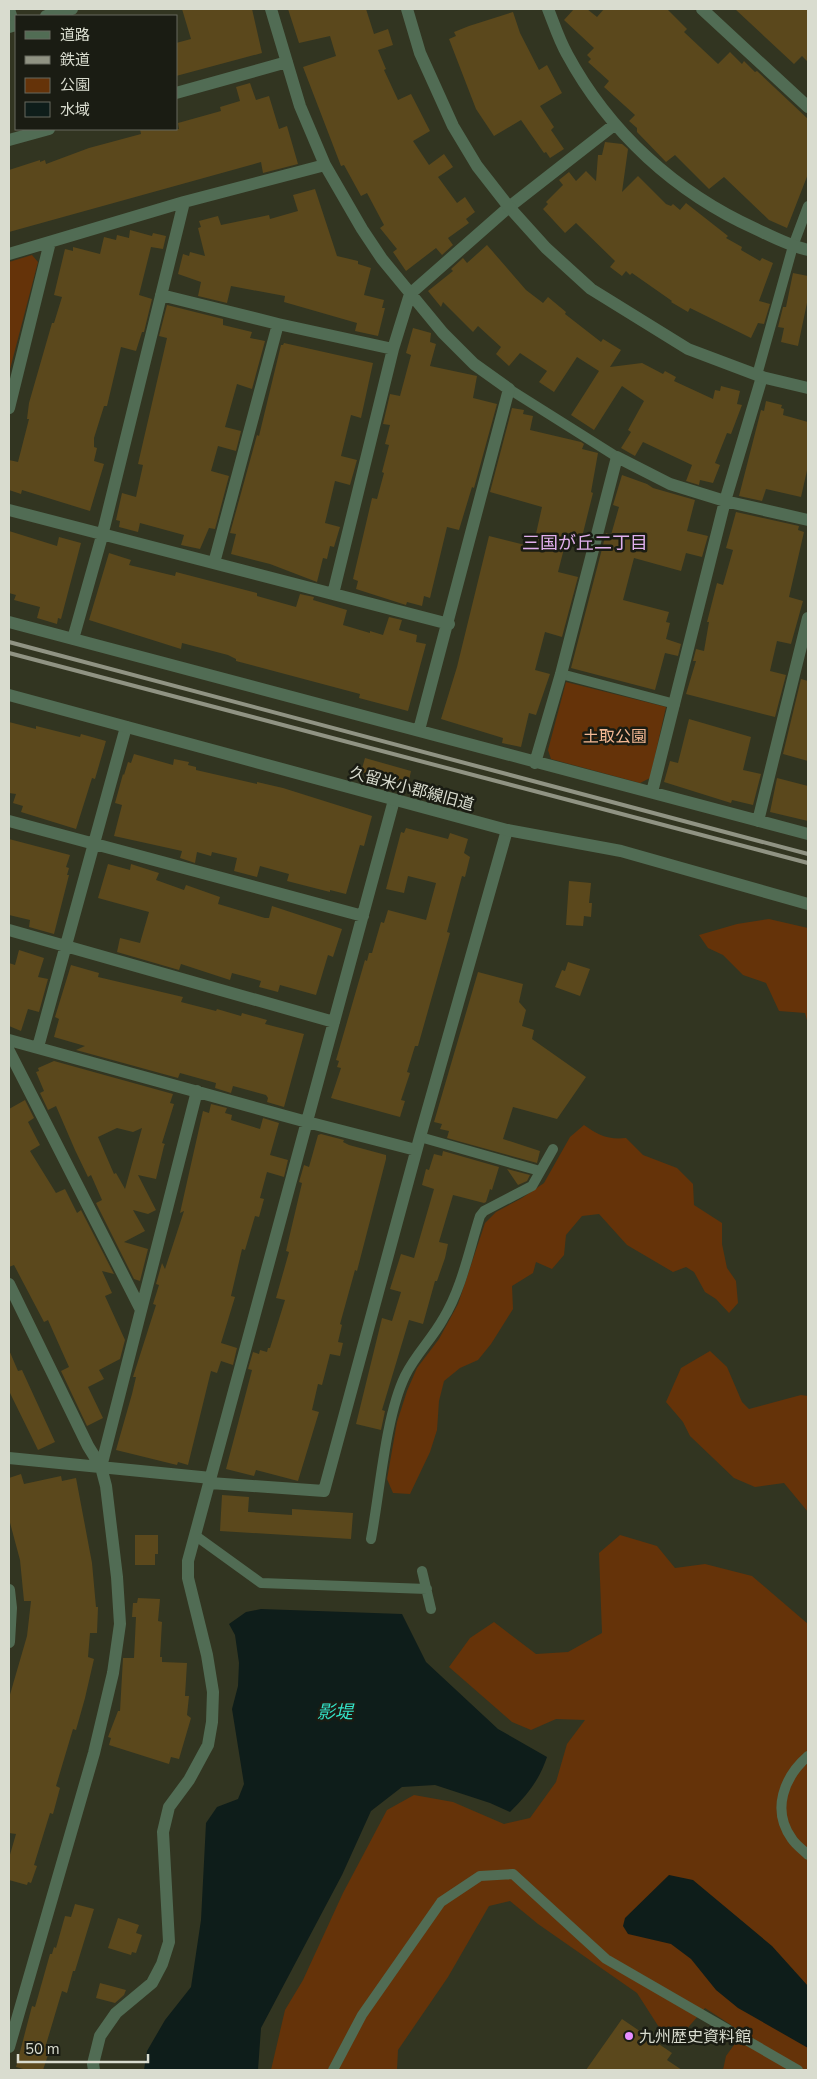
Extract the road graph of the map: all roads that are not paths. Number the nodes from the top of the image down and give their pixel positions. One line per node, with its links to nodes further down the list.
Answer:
1 (10, 9): 8 (lane)
2 (72, 9): 7 (street)
3 (271, 9): 9 (street)
4 (407, 9): 18 (street)
5 (548, 9): 12 (street)
6 (702, 9): 11 (street)
7 (50, 15)
8 (13, 26)
9 (287, 62): 10 (street); 15 (street)
10 (178, 92)
11 (808, 107)
12 (614, 125): 18 (street); 20 (street)
13 (44, 130): 14 (street)
14 (9, 140)
15 (325, 165): 16 (street); 23 (street)
16 (184, 202): 19 (street); 24 (street)
17 (808, 206): 20 (lane)
18 (510, 207): 23 (street); 27 (street)
19 (50, 242): 22 (street); 30 (street)
20 (793, 246): 21 (street); 27 (lane)
21 (808, 250)
22 (9, 254)
23 (410, 294): 26 (street); 29 (street)
24 (161, 295): 25 (street); 35 (street)
25 (278, 324): 26 (street); 36 (street)
26 (393, 349): 37 (street)
27 (759, 376): 28 (street); 32 (street)
28 (808, 388)
29 (510, 390): 31 (lane); 40 (street)
30 (10, 401)
31 (617, 457): 32 (street); 42 (street)
32 (725, 501): 34 (street); 44 (street)
33 (9, 510): 35 (street)
34 (808, 520)
35 (102, 536): 36 (street); 41 (street)
36 (214, 563): 37 (street)
37 (332, 594): 40 (street)
38 (808, 618): 51 (street)
39 (9, 622): 41 (street)
40 (449, 624): 46 (street)
41 (73, 639): 46 (street)
42 (561, 674): 44 (lane); 47 (street)
43 (9, 695): 45 (street, 久留米小郡線旧道)
44 (675, 704): 48 (street)
45 (126, 727): 49 (street, 久留米小郡線旧道); 54 (street)
46 (419, 730): 47 (street)
47 (535, 763): 48 (street)
48 (652, 792): 51 (street)
49 (394, 800): 52 (street, 久留米小郡線旧道); 56 (street)
50 (9, 821): 54 (street)
51 (758, 821): 53 (street)
52 (507, 830): 55 (street, 久留米小郡線旧道); 65 (street)
53 (808, 834)
54 (95, 845): 56 (street); 58 (street)
55 (808, 904)
56 (363, 916): 59 (street)
57 (9, 930): 58 (street)
58 (67, 945): 59 (street); 61 (street)
59 (334, 1022): 64 (street)
60 (9, 1040): 61 (street)
61 (38, 1047): 63 (street)
62 (9, 1051): 70 (street)
63 (197, 1091): 64 (street); 70 (street)
64 (307, 1122): 67 (street); 73 (street)
65 (420, 1136): 67 (street); 68 (lane)
66 (553, 1149): 68 (lane)
67 (416, 1150): 73 (street)
68 (540, 1171): 75 (lane)
69 (9, 1284): 72 (street)
70 (140, 1308): 72 (street)
71 (9, 1458): 72 (street)
72 (101, 1467): 73 (street); 83 (street)
73 (211, 1480): 74 (street)
74 (196, 1536): 78 (lane); 84 (street)
75 (371, 1539)
76 (422, 1571): 78 (lane)
77 (9, 1590): 80 (street)
78 (427, 1590): 79 (lane)
79 (431, 1609)
80 (9, 1642)
81 (808, 1756): 82 (lane)
82 (808, 1855)
83 (9, 2047)
84 (94, 2070)
85 (333, 2070): 86 (lane)
86 (798, 2070)

